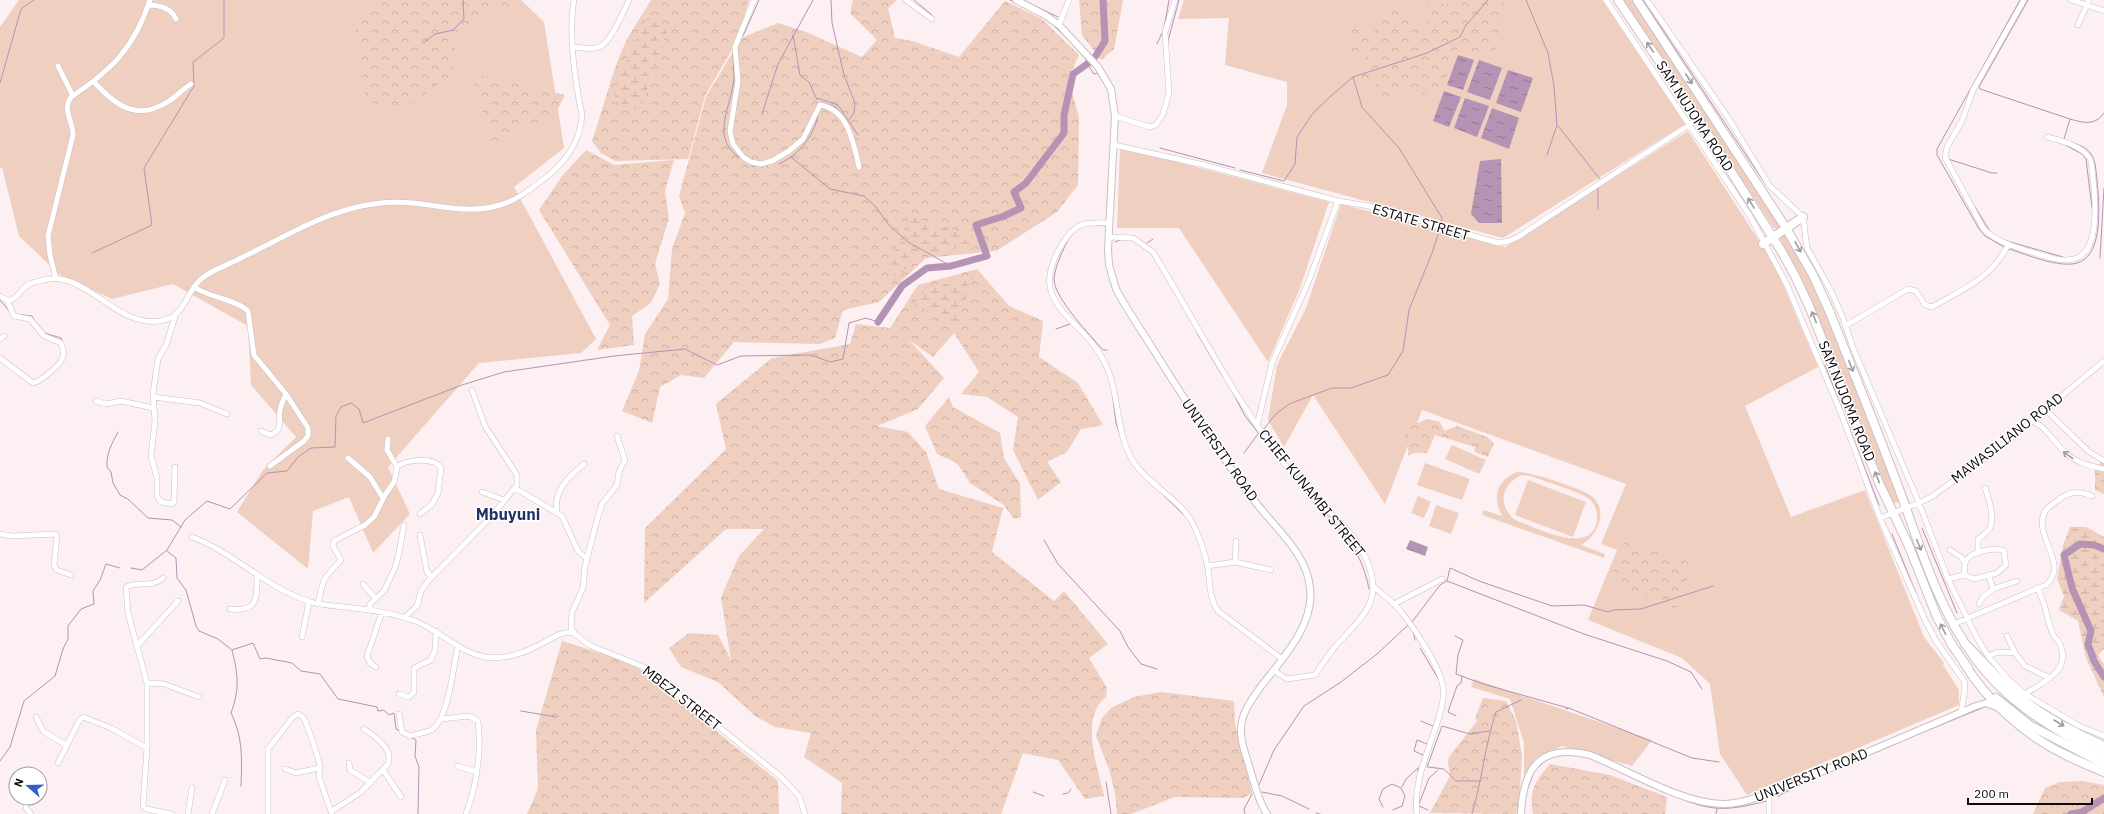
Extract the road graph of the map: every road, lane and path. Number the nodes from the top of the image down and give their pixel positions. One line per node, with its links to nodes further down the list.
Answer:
1 (574, 0): 21 (street)
2 (629, 0): 21 (street)
3 (754, 0): 31 (street)
4 (906, 0): 18 (street)
5 (1016, 0): 19 (street, UNIVERSITY ROAD)
6 (1069, 0): 19 (street)
7 (1175, 0): 26 (street)
8 (1606, 0): 28 (street)
9 (1618, 0): 27 (main road, SAM NUJOMA ROAD, one-way to 9)
10 (1637, 0): 35 (main road, SAM NUJOMA ROAD, one-way to 35)
11 (1647, 0): 33 (street)
12 (2024, 0): 39 (street)
13 (2071, 0): 15 (street)
14 (149, 2): 17 (street); 23 (street)
15 (2088, 3): 16 (street); 20 (street)
16 (2104, 11)
17 (176, 19)
18 (932, 19)
19 (1059, 25): 26 (street, UNIVERSITY ROAD)
20 (2078, 25)
21 (574, 47): 41 (street)
22 (58, 66): 25 (street)
23 (94, 82): 24 (street); 25 (street)
24 (191, 84)
25 (73, 96): 40 (street)
26 (1116, 116): 30 (street, UNIVERSITY ROAD)
27 (1698, 119): 28 (street, ESTATE STREET); 37 (main road, SAM NUJOMA ROAD, one-way to 27)
28 (1690, 126): 32 (street, ESTATE STREET); 38 (street)
29 (2047, 137): 39 (street)
30 (1114, 146): 32 (street, ESTATE STREET); 34 (street, UNIVERSITY ROAD)
31 (859, 167)
32 (1338, 201): 56 (street)
33 (1803, 217): 35 (main road); 45 (street)
34 (1108, 223): 36 (street, UNIVERSITY ROAD); 89 (street)
35 (1786, 228): 37 (main road); 74 (main road, SAM NUJOMA ROAD, one-way to 74)
36 (1108, 237): 56 (street, CHIEF KUNAMBI STREET); 125 (street, UNIVERSITY ROAD)
37 (1773, 238): 38 (main road); 75 (main road, SAM NUJOMA ROAD, one-way to 37)
38 (1764, 244): 78 (street)
39 (2008, 245): 45 (street)
40 (56, 279): 43 (street); 44 (street)
41 (194, 287): 44 (street); 49 (street)
42 (0, 296): 43 (street)
43 (7, 300): 46 (street)
44 (175, 317): 50 (street)
45 (1845, 326): 73 (street)
46 (0, 358)
47 (2104, 361): 53 (street, MAWASILIANO ROAD)
48 (472, 390): 67 (street)
49 (286, 394): 57 (street); 63 (street)
50 (153, 397): 52 (street); 54 (street)
51 (96, 402): 52 (street)
52 (153, 408): 64 (street)
53 (2045, 410): 55 (street, MAWASILIANO ROAD); 61 (street)
54 (227, 414)
55 (2030, 422): 66 (street, one-way to 55); 73 (street, MAWASILIANO ROAD)
56 (1257, 426): 101 (street, CHIEF KUNAMBI STREET)
57 (261, 431)
58 (617, 436): 86 (street)
59 (388, 439): 65 (street)
60 (348, 458): 71 (street)
61 (2104, 461)
62 (584, 464): 76 (street)
63 (270, 466)
64 (175, 467)
65 (397, 467): 71 (street); 77 (street)
66 (2104, 469)
67 (515, 488): 72 (street); 76 (street)
68 (1985, 488): 85 (street)
69 (482, 492): 72 (street)
70 (2092, 496): 102 (street)
71 (383, 498): 107 (street)
72 (504, 500): 95 (street)
73 (1919, 503): 74 (street, MAWASILIANO ROAD); 98 (street)
74 (1906, 508): 75 (street, MAWASILIANO ROAD); 115 (main road, SAM NUJOMA ROAD, one-way to 115)
75 (1893, 512): 78 (street, MAWASILIANO ROAD); 126 (main road, SAM NUJOMA ROAD, one-way to 75)
76 (557, 513): 86 (street)
77 (420, 514)
78 (1880, 518): 137 (street)
79 (404, 525): 104 (street)
80 (0, 534): 92 (street)
81 (420, 535): 95 (street)
82 (192, 537): 93 (street)
83 (1236, 541): 87 (street)
84 (1950, 550): 88 (street)
85 (1978, 553): 88 (street); 94 (street)
86 (587, 559): 117 (street)
87 (1234, 562): 89 (street); 90 (street)
88 (1965, 563): 91 (street)
89 (1208, 566): 125 (street)
90 (1270, 570)
91 (1964, 574): 94 (street); 98 (street)
92 (71, 575)
93 (258, 576): 106 (street); 110 (street)
94 (1989, 576): 103 (street)
95 (432, 577): 113 (street)
96 (163, 578): 121 (street)
97 (1442, 579): 108 (street)
98 (1948, 579): 114 (street)
99 (2017, 581): 103 (street)
100 (363, 584): 104 (street)
101 (1373, 586): 108 (street); 128 (street)
102 (2037, 588): 114 (street); 129 (street)
103 (1993, 589): 109 (street)
104 (376, 599): 111 (street)
105 (178, 601): 121 (street)
106 (310, 602): 107 (street); 119 (street)
107 (318, 604): 111 (street)
108 (1394, 604): 170 (street)
109 (1978, 604)
110 (230, 609)
111 (368, 610): 112 (street)
112 (382, 612): 113 (street); 127 (street)
113 (404, 618): 116 (street)
114 (1966, 619): 115 (street); 124 (street)
115 (1954, 624): 120 (main road, SAM NUJOMA ROAD)
116 (436, 631): 122 (street); 132 (street)
117 (573, 633): 122 (street); 168 (street, MBEZI STREET)
118 (2007, 636): 123 (street)
119 (302, 637)
120 (1965, 644): 144 (main road, one-way to 144); 146 (main road, SAM NUJOMA ROAD)
121 (137, 646): 130 (street)
122 (458, 646): 140 (street)
123 (2015, 653): 124 (street); 129 (street)
124 (1988, 656): 133 (street)
125 (1281, 658): 128 (street, UNIVERSITY ROAD)
126 (1964, 662): 131 (main road); 149 (main road, SAM NUJOMA ROAD)
127 (376, 667)
128 (1273, 670): 169 (street, UNIVERSITY ROAD)
129 (2050, 678): 133 (street)
130 (147, 683): 134 (street); 145 (street)
131 (1984, 690): 135 (street); 136 (main road)
132 (399, 694)
133 (2026, 694): 142 (street)
134 (199, 697)
135 (1976, 706): 136 (street, UNIVERSITY ROAD); 137 (street, UNIVERSITY ROAD)
136 (2002, 709): 155 (main road)
137 (1961, 713): 159 (street, UNIVERSITY ROAD)
138 (398, 714): 140 (street)
139 (36, 717): 143 (street)
140 (441, 719): 154 (street)
141 (364, 729): 153 (street)
142 (2104, 736)
143 (66, 745): 145 (street); 147 (street)
144 (2104, 746)
145 (147, 748): 161 (street)
146 (2104, 755)
147 (58, 762)
148 (349, 763): 157 (street)
149 (2104, 764)
150 (458, 766): 154 (street)
151 (319, 768): 152 (street); 162 (street); 166 (street)
152 (285, 769)
153 (383, 770): 157 (street); 160 (street)
154 (478, 772): 167 (street)
155 (2104, 772)
156 (225, 780): 165 (street)
157 (371, 783): 162 (street)
158 (192, 788): 164 (street)
159 (1769, 794): 171 (street, UNIVERSITY ROAD); 172 (street)
160 (401, 798)
161 (144, 812): 163 (street)
162 (332, 813)
163 (172, 814)
164 (188, 814)
165 (212, 814)
166 (268, 814)
167 (466, 814)
168 (805, 814)
169 (1268, 814)
170 (1417, 814)
171 (1521, 814)
172 (1769, 814)

